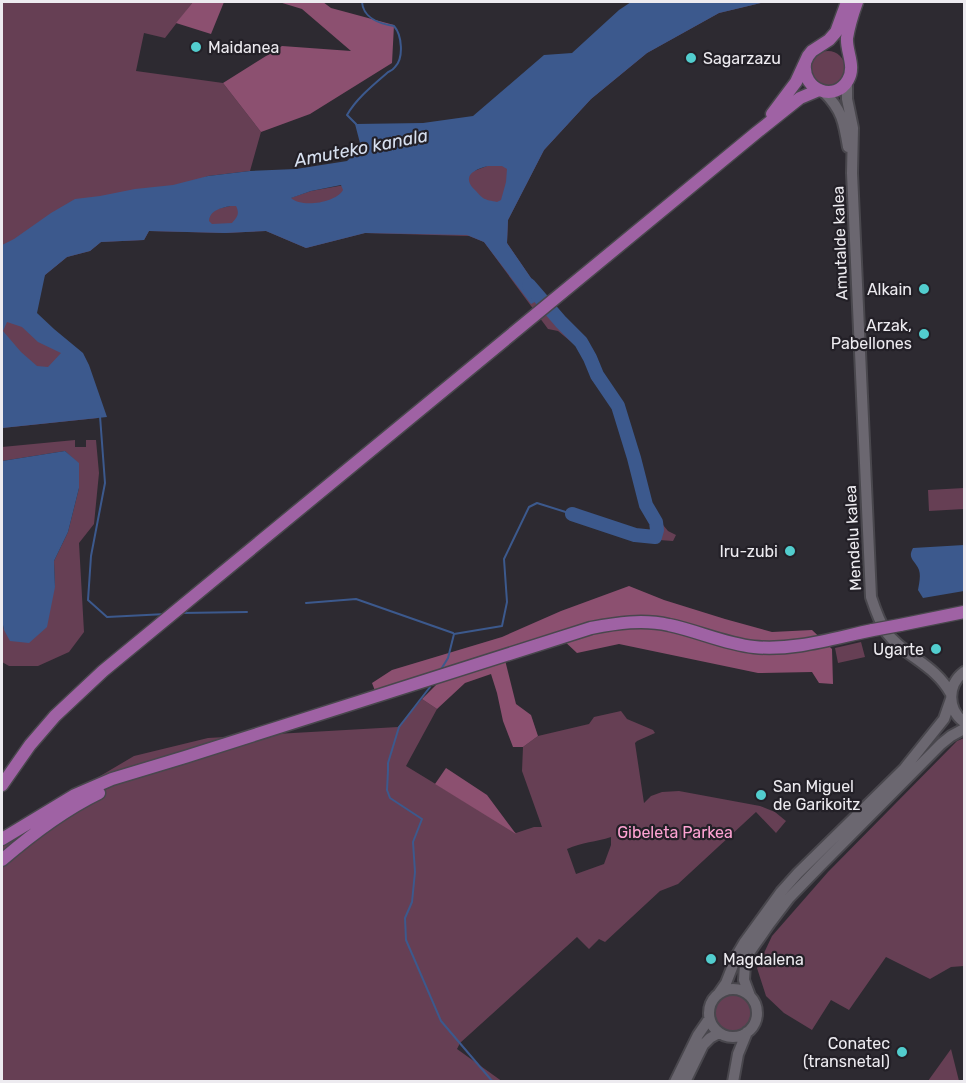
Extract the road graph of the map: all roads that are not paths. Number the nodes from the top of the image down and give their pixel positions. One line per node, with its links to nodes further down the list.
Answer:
1 (850, 6): 2 (main road); 3 (main road)
2 (822, 46): 3 (main road); 4 (main road)
3 (850, 59): 5 (main road)
4 (805, 63): 6 (main road); 7 (main road)
5 (847, 82): 6 (main road); 8 (main road, Amutalde kalea)
6 (822, 91): 7 (main road); 8 (main road, Amutalde kalea)
7 (756, 133): 17 (main road)
8 (852, 173): 9 (main road, Amutalde kalea)
9 (864, 455): 11 (main road, Mendelu kalea)
10 (964, 612): 16 (main road, bridge)
11 (930, 668): 12 (main road, Mendelu kalea); 13 (main road, Mendelu kalea)
12 (962, 673): 13 (main road)
13 (951, 697): 14 (main road, Mendelu kalea); 20 (main road)
14 (964, 722)
15 (964, 729): 21 (main road)
16 (186, 758): 18 (main road); 19 (main road)
17 (2, 785)
18 (2, 839)
19 (2, 860)
20 (719, 993): 21 (main road); 22 (main road)
21 (750, 996): 23 (main road)
22 (709, 1019): 24 (main road); 26 (main road)
23 (747, 1032): 24 (main road); 25 (main road)
24 (723, 1035): 25 (main road); 27 (main road)
25 (738, 1054): 28 (main road)
26 (675, 1082)
27 (686, 1082)
28 (733, 1082)

